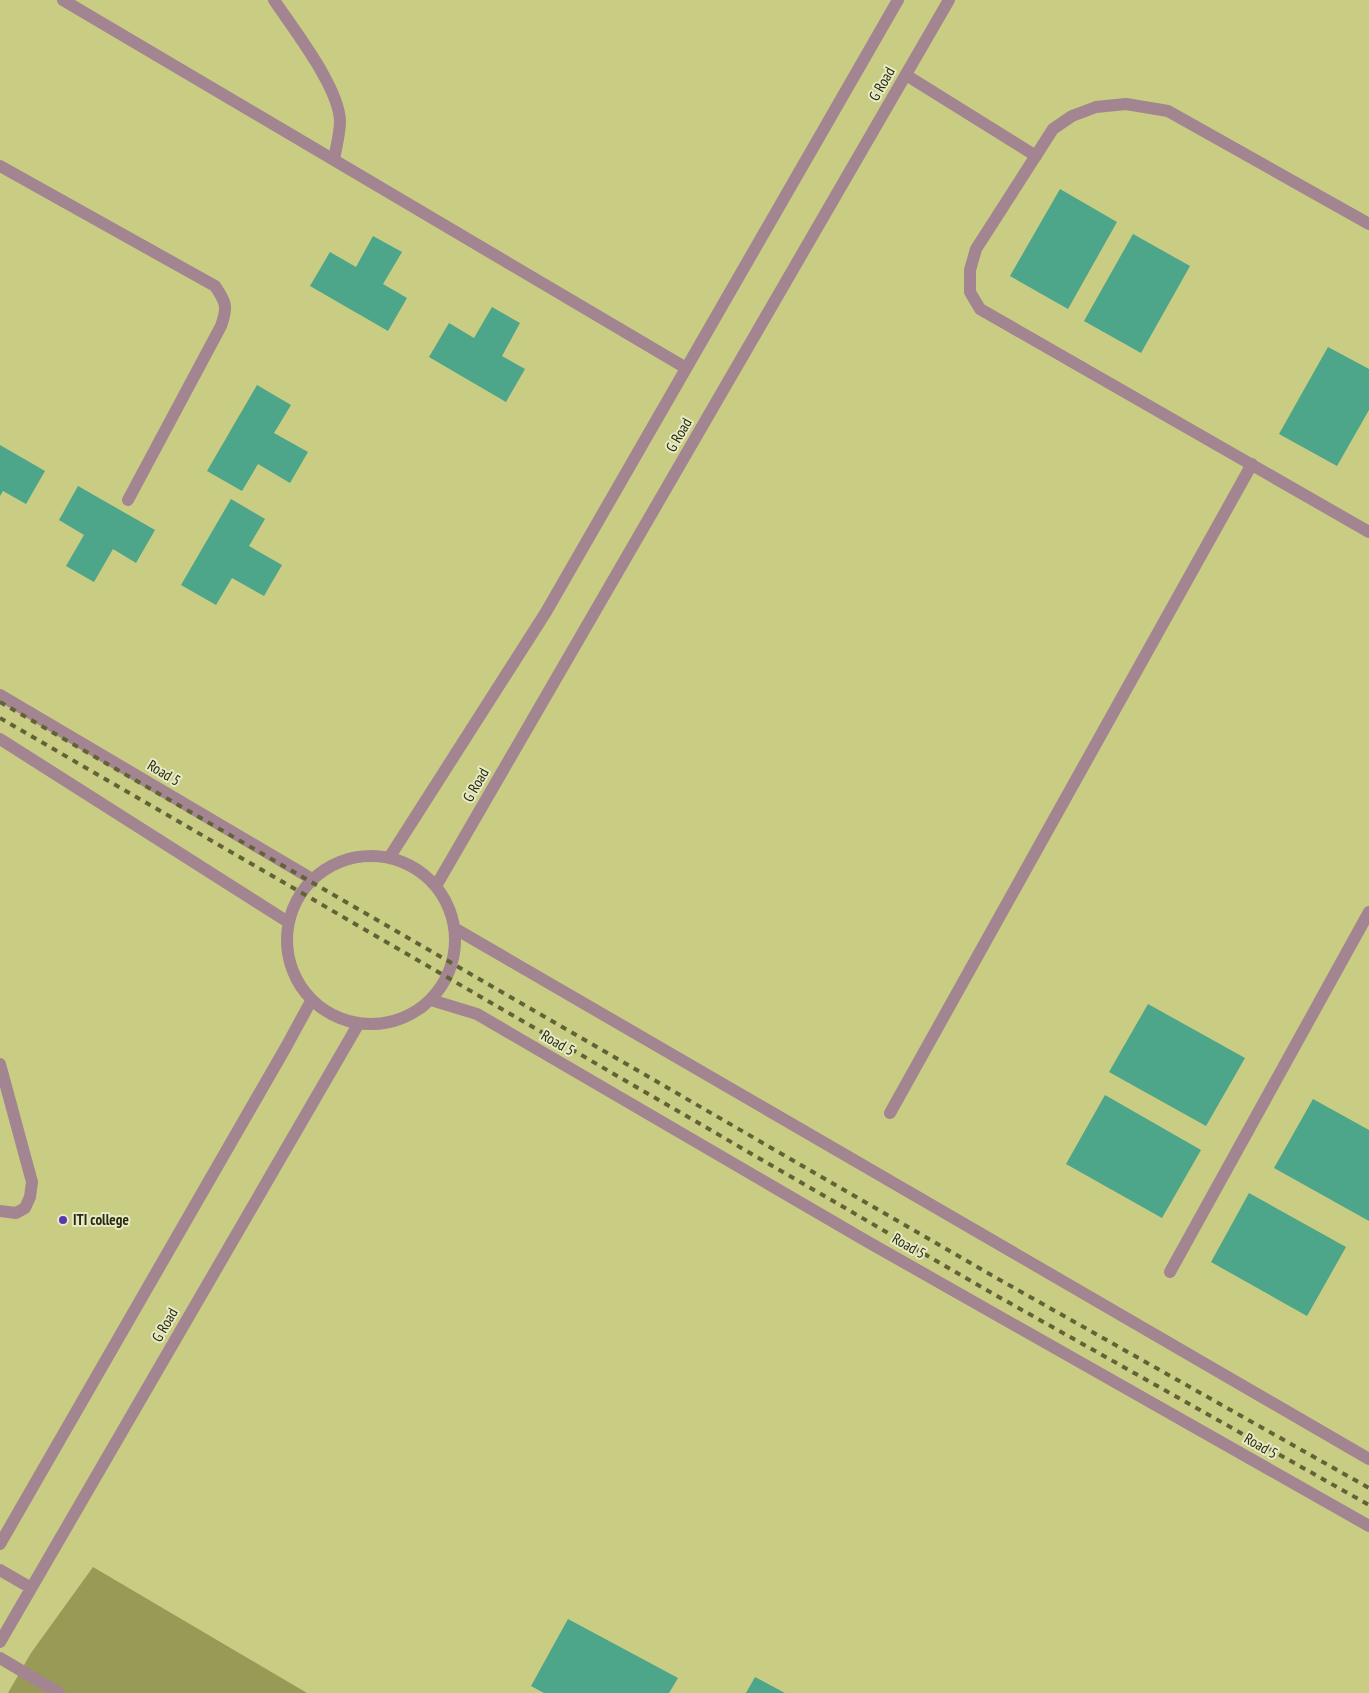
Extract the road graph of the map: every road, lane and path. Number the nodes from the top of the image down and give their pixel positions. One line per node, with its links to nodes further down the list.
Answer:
1 (63, 0): 7 (street)
2 (274, 0): 7 (street)
3 (898, 0): 10 (street, G Road)
4 (949, 0): 5 (street, G Road)
5 (906, 75): 6 (street); 18 (street, G Road)
6 (1036, 156): 9 (street); 11 (street)
7 (334, 160): 10 (street)
8 (0, 166): 12 (street)
9 (1369, 224)
10 (686, 368): 16 (street, G Road)
11 (1252, 464): 13 (street); 26 (street)
12 (128, 500)
13 (1369, 532)
14 (0, 695): 17 (street, Road 5)
15 (0, 739): 20 (street)
16 (389, 858): 17 (street); 18 (street)
17 (312, 879): 20 (street)
18 (436, 886): 21 (street)
19 (1369, 912): 28 (street)
20 (288, 922): 23 (street)
21 (454, 928): 22 (street); 29 (street)
22 (431, 1000): 24 (street); 30 (street, Road 5)
23 (311, 1001): 24 (street); 31 (street)
24 (359, 1023): 33 (street, G Road)
25 (0, 1064): 27 (street)
26 (890, 1113)
27 (0, 1211)
28 (1170, 1272)
29 (1369, 1459)
30 (1369, 1526)
31 (0, 1544)
32 (0, 1570): 33 (street)
33 (31, 1588): 34 (street, G Road)
34 (0, 1642)
35 (0, 1658): 36 (street)
36 (60, 1693)

